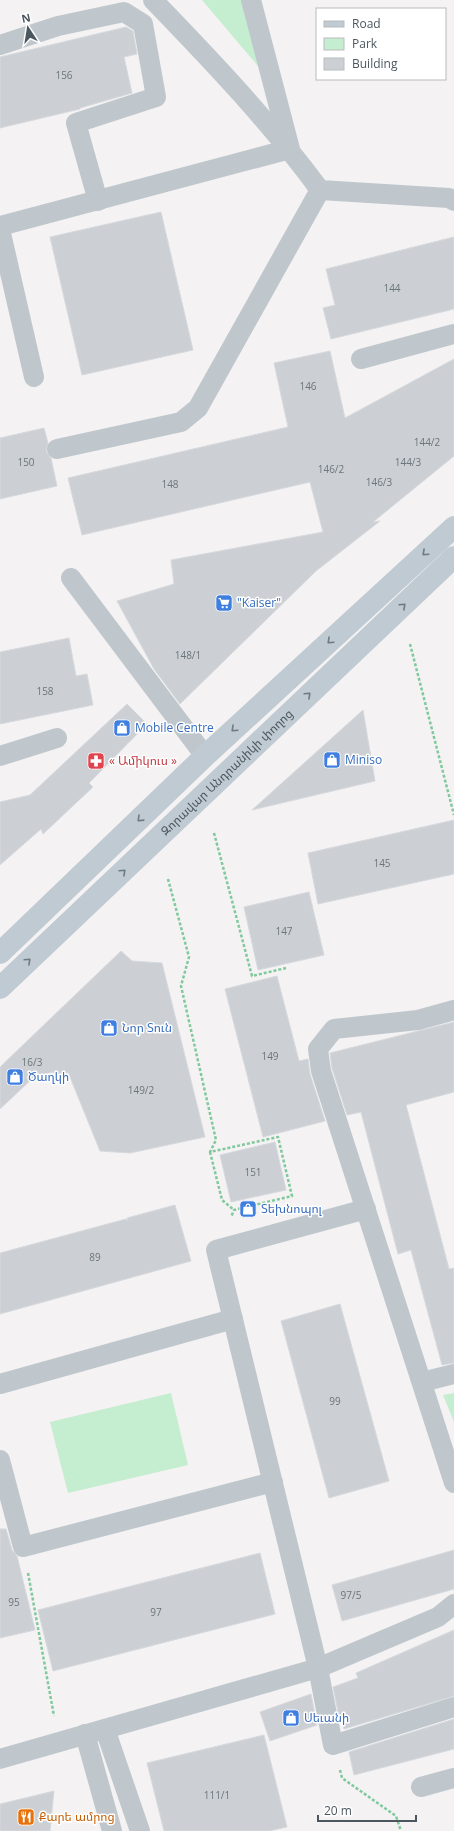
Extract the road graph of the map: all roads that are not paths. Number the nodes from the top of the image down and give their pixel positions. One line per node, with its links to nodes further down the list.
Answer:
1 (154, 0): 4 (lane)
2 (251, 0): 4 (lane)
3 (0, 45): 6 (lane)
4 (290, 149): 5 (lane); 6 (lane)
5 (320, 190): 7 (lane); 12 (lane)
6 (98, 201): 8 (lane)
7 (454, 201)
8 (0, 228): 11 (lane)
9 (454, 334): 10 (lane)
10 (361, 359)
11 (34, 377)
12 (57, 449)
13 (454, 527): 18 (main road, one-way to 18)
14 (454, 557): 20 (main road, Զորավար Անդրանիկի փողոց, one-way to 14)
15 (71, 578): 18 (lane)
16 (57, 738): 17 (lane)
17 (0, 756)
18 (205, 756): 19 (main road, one-way to 19)
19 (0, 953)
20 (0, 988)
21 (454, 1010): 22 (lane)
22 (366, 1209): 23 (lane); 25 (lane)
23 (233, 1319): 26 (lane); 28 (lane)
24 (454, 1374): 25 (lane)
25 (422, 1382): 29 (lane)
26 (0, 1384)
27 (0, 1460): 28 (lane)
28 (273, 1482): 31 (lane)
29 (454, 1483)
30 (454, 1604): 31 (lane)
31 (318, 1668): 32 (lane); 33 (lane)
32 (454, 1708)
33 (105, 1729): 34 (lane); 39 (lane)
34 (86, 1734): 35 (lane); 38 (lane)
35 (0, 1758)
36 (454, 1778): 37 (lane)
37 (421, 1787)
38 (112, 1831)
39 (140, 1831)

